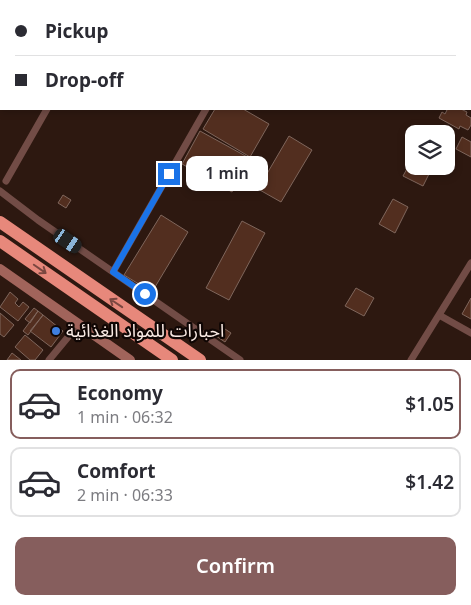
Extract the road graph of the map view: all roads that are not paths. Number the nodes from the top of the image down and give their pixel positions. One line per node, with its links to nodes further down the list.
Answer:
1 (46, 110): 3 (street)
2 (205, 110): 9 (street)
3 (6, 181)
4 (0, 191): 9 (street)
5 (0, 222): 17 (highway, one-way to 5)
6 (0, 242): 16 (highway, one-way to 16)
7 (471, 263): 10 (street)
8 (0, 271): 11 (street)
9 (113, 272): 18 (street)
10 (439, 315): 12 (street); 13 (street)
11 (78, 325): 14 (street); 15 (street)
12 (471, 332)
13 (414, 359)
14 (49, 360)
15 (130, 360)
16 (172, 360)
17 (200, 360)
18 (240, 360)

